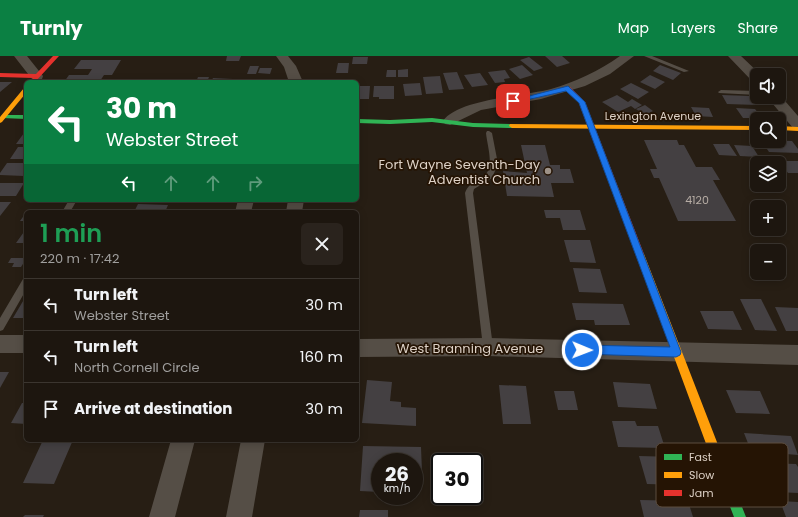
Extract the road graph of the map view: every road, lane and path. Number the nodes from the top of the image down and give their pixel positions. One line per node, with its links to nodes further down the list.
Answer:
1 (20, 56): 10 (street)
2 (56, 56): 10 (street)
3 (282, 56): 11 (street)
4 (628, 56): 12 (street)
5 (647, 56): 7 (lane)
6 (734, 56): 8 (street)
7 (686, 71)
8 (750, 71)
9 (0, 75): 10 (street)
10 (35, 79)
11 (295, 80)
12 (568, 88): 20 (street); 22 (street)
13 (24, 92): 18 (street)
14 (721, 92): 15 (lane)
15 (750, 93)
16 (780, 104): 21 (street)
17 (24, 117): 18 (street)
18 (2, 119)
19 (359, 121): 20 (street, Lexington Avenue)
20 (450, 121): 22 (street, Lexington Avenue)
21 (798, 126)
22 (592, 127): 23 (street, Lexington Avenue); 33 (street)
23 (750, 128)
24 (786, 128): 25 (street)
25 (798, 129)
26 (489, 133): 31 (lane)
27 (24, 286): 28 (lane)
28 (0, 328)
29 (0, 344): 30 (street)
30 (24, 344)
31 (488, 347): 32 (street, West Branning Avenue); 33 (street, West Branning Avenue)
32 (359, 348)
33 (676, 352): 34 (street, West Branning Avenue); 37 (street)
34 (798, 355)
35 (182, 442): 39 (street)
36 (253, 442): 40 (street)
37 (711, 443)
38 (736, 507): 41 (street)
39 (162, 517)
40 (239, 517)
41 (740, 517)

